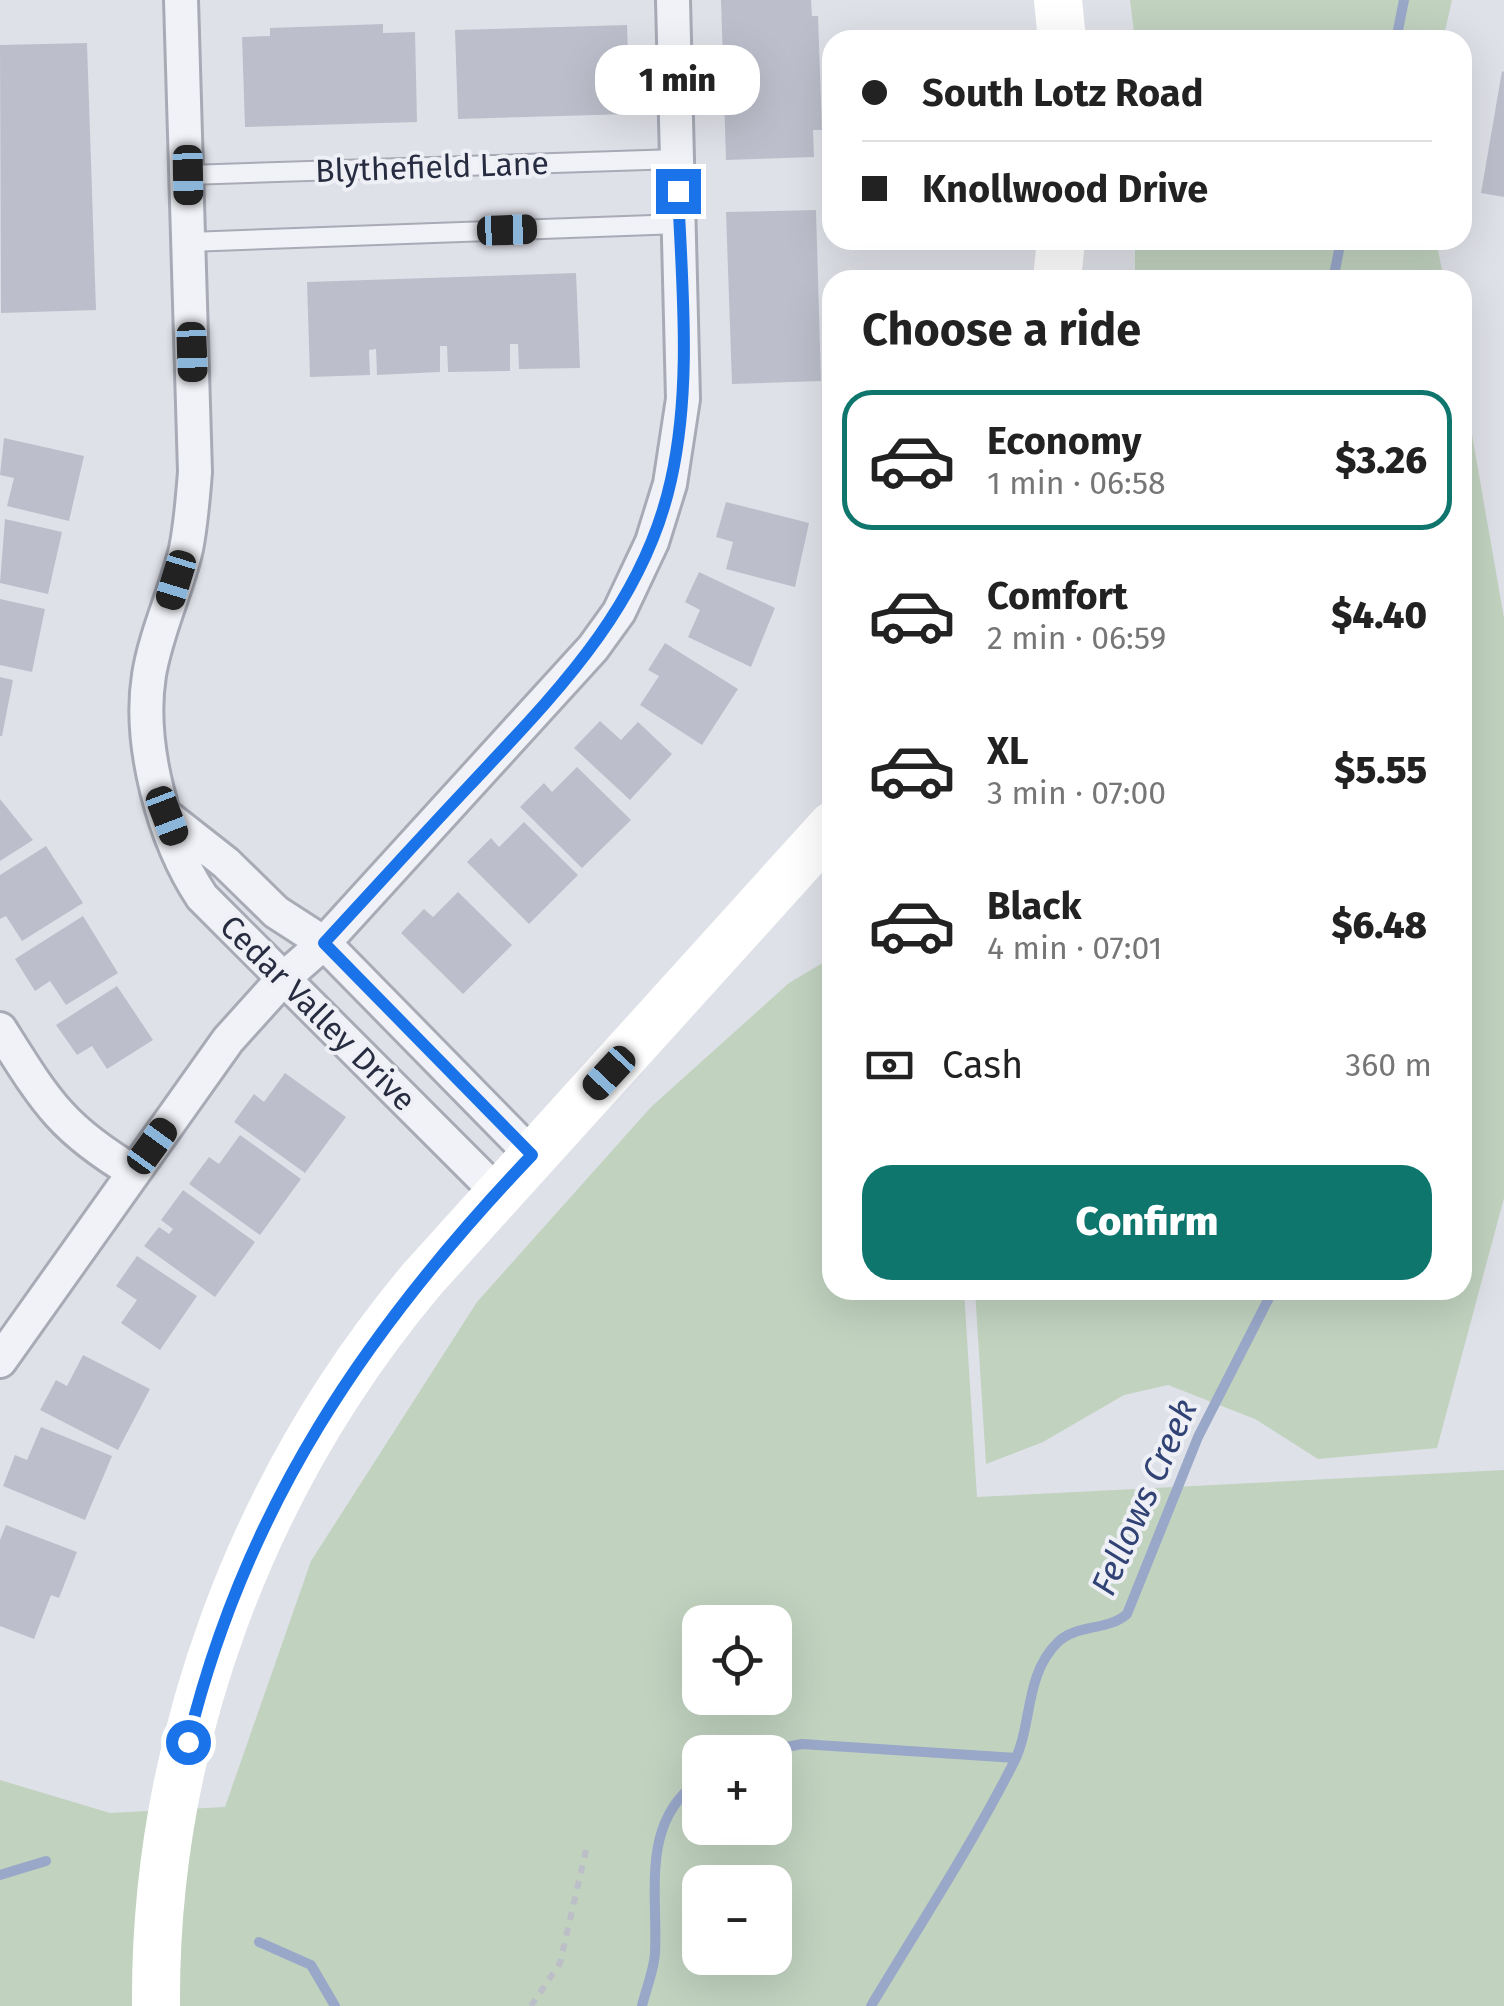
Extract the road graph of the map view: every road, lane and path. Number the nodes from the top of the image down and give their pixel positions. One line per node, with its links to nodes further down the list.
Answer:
1 (181, 0): 6 (street, Cedar Valley Drive)
2 (674, 0): 5 (street)
3 (1058, 0): 4 (street)
4 (1061, 30)
5 (677, 158): 6 (lane, Blythefield Lane); 7 (street)
6 (188, 175): 8 (street, Cedar Valley Drive)
7 (680, 224): 8 (lane, Blythefield Lane); 11 (street)
8 (189, 242): 9 (street, Cedar Valley Drive)
9 (167, 816): 11 (street, Cedar Valley Drive); 12 (street, Cedar Valley Drive)
10 (822, 838): 14 (street)
11 (324, 943): 12 (street); 14 (street, Cedar Valley Drive)
12 (282, 979): 15 (street); 16 (street, Cedar Valley Drive)
13 (0, 1029): 15 (street)
14 (532, 1155): 16 (street)
15 (134, 1172): 17 (street)
16 (497, 1192): 19 (street)
17 (0, 1362)
18 (586, 1850): 20 (path)
19 (156, 2006)
20 (531, 2006)

